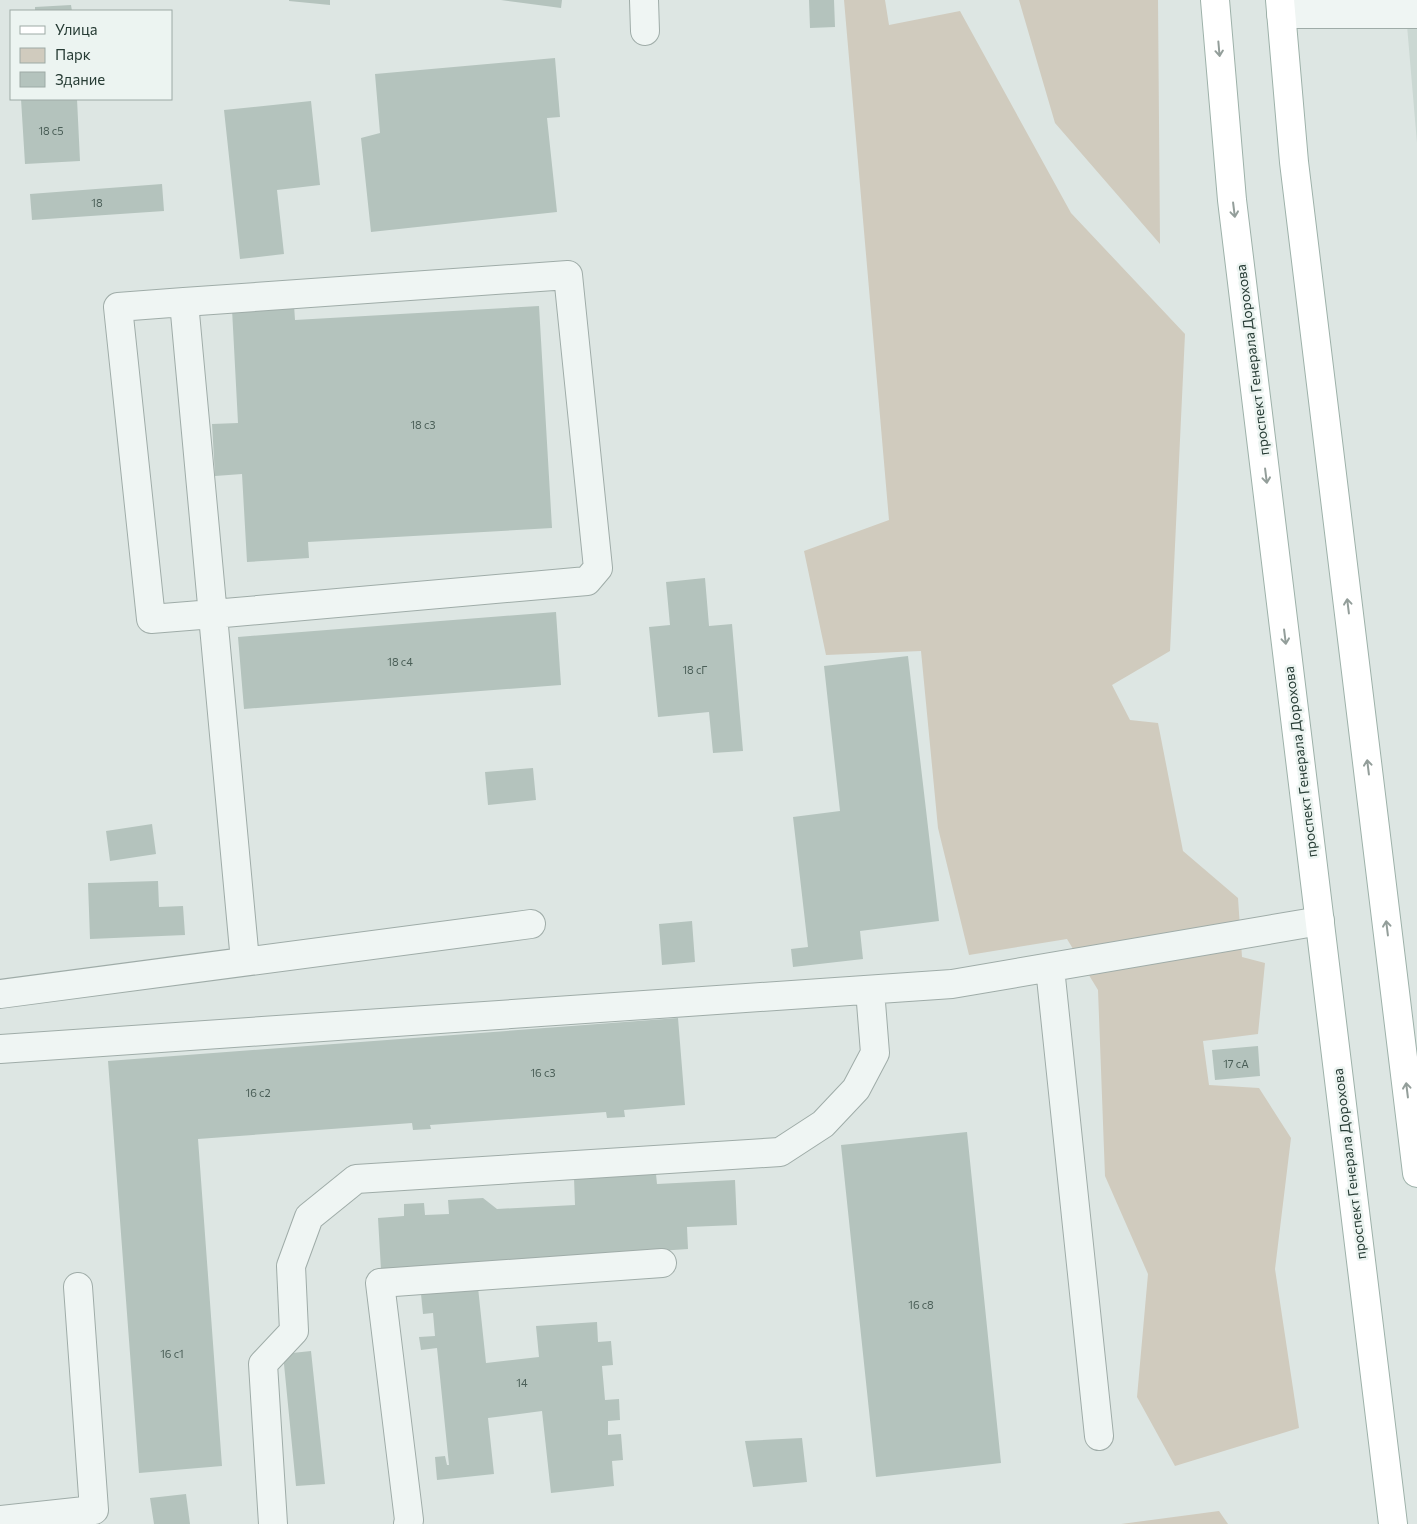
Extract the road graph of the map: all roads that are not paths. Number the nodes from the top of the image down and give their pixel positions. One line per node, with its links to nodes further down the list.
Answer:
1 (644, 0): 5 (lane)
2 (1215, 0): 8 (main road, проспект Генерала Дорохова, one-way to 8)
3 (1281, 7): 4 (lane); 15 (main road, one-way to 3)
4 (1417, 14)
5 (645, 31)
6 (184, 302): 7 (lane); 7 (lane); 7 (lane)
7 (213, 614): 10 (lane)
8 (1320, 921): 11 (lane); 22 (main road, проспект Генерала Дорохова)
9 (531, 924): 10 (lane)
10 (245, 962): 13 (lane)
11 (1050, 968): 12 (lane); 18 (lane)
12 (870, 990): 14 (lane); 20 (lane)
13 (0, 994)
14 (0, 1048)
15 (1417, 1173)
16 (662, 1263): 21 (lane)
17 (78, 1287): 19 (lane)
18 (1099, 1436)
19 (0, 1520)
20 (273, 1524)
21 (408, 1524)
22 (1393, 1524)

